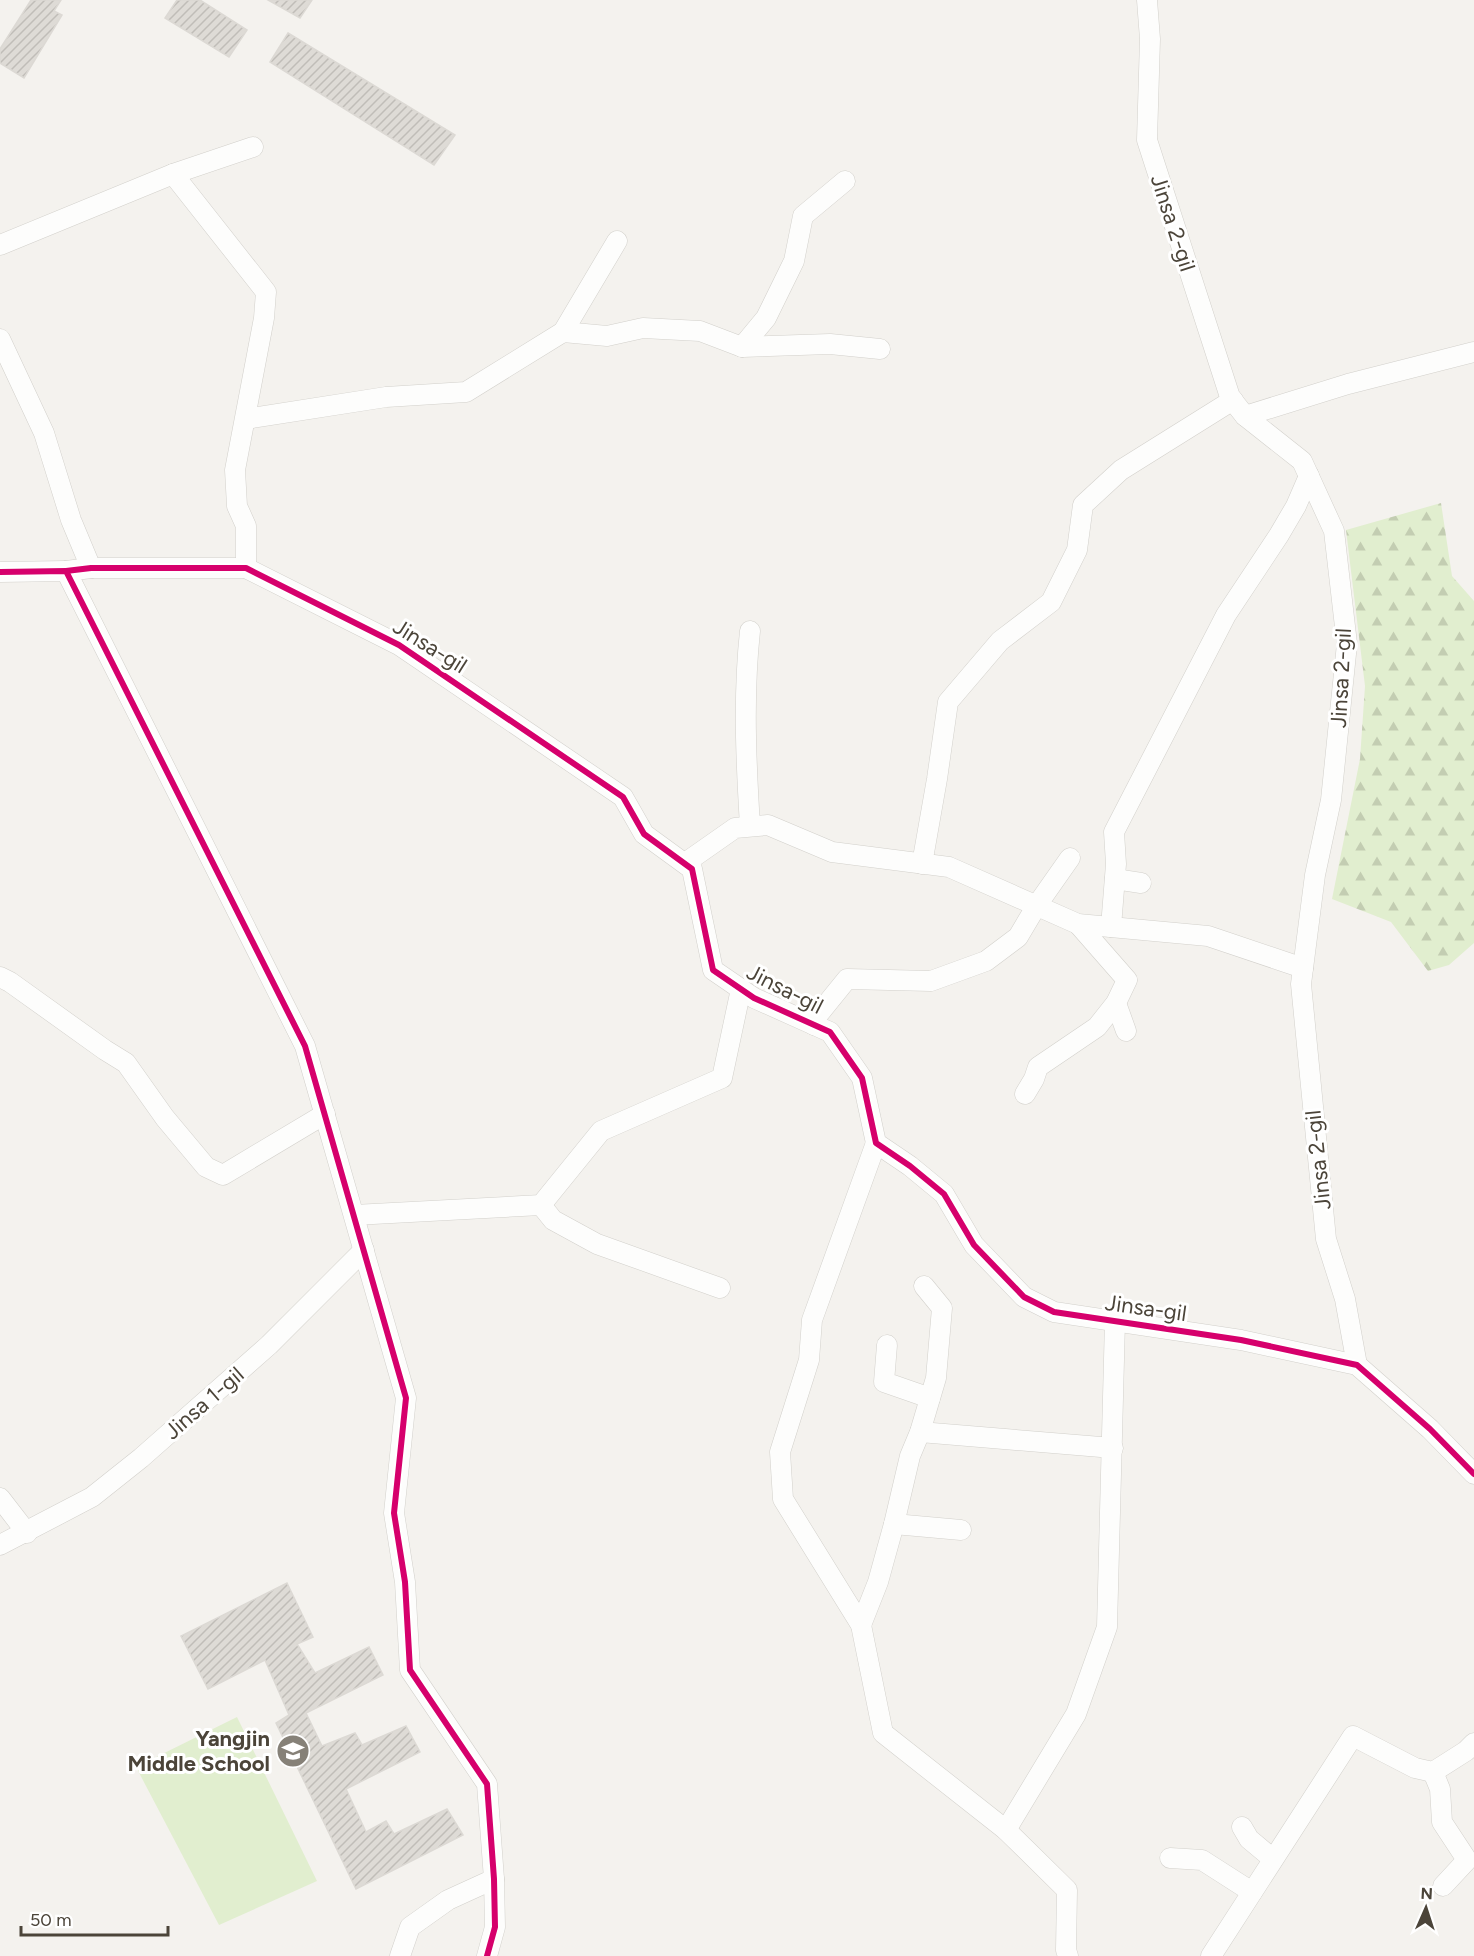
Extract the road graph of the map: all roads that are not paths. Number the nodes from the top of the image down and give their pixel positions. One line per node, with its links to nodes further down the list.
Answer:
1 (1147, 0): 12 (street, Jinsa 2-gil)
2 (253, 147): 3 (street)
3 (172, 174): 6 (street); 14 (street)
4 (845, 181): 9 (street)
5 (616, 241): 7 (street)
6 (0, 244)
7 (563, 332): 9 (street); 14 (street)
8 (0, 339): 16 (street)
9 (742, 347): 10 (street)
10 (880, 349)
11 (1474, 352): 13 (street)
12 (1233, 400): 13 (street, Jinsa 2-gil); 24 (street)
13 (1245, 416): 15 (street, Jinsa 2-gil)
14 (246, 419): 17 (street)
15 (1309, 476): 25 (street); 30 (street, Jinsa 2-gil)
16 (91, 568): 17 (street, Jinsa-gil); 18 (street, Jinsa-gil)
17 (246, 568): 23 (street, Jinsa-gil)
18 (66, 571): 19 (street, Jinsa-gil); 37 (street)
19 (0, 572)
20 (750, 631): 21 (street)
21 (750, 826): 23 (street); 24 (street)
22 (1070, 858): 27 (street)
23 (685, 863): 32 (street, Jinsa-gil)
24 (922, 864): 27 (street)
25 (1115, 879): 26 (street); 29 (street)
26 (1141, 883)
27 (1037, 905): 28 (street); 34 (street)
28 (1078, 924): 29 (street); 33 (street)
29 (1111, 927): 30 (street)
30 (1303, 968): 46 (street, Jinsa 2-gil)
31 (0, 977): 37 (street)
32 (741, 989): 34 (street, Jinsa-gil); 39 (street)
33 (1116, 1003): 35 (street); 36 (street)
34 (814, 1025): 38 (street, Jinsa-gil)
35 (1126, 1031)
36 (1025, 1094)
37 (325, 1114): 40 (street)
38 (876, 1143): 44 (street, Jinsa-gil); 56 (street)
39 (541, 1205): 40 (street); 43 (street)
40 (354, 1215): 41 (street)
41 (364, 1250): 54 (street, Jinsa 1-gil); 63 (street)
42 (924, 1286): 47 (street)
43 (720, 1288)
44 (1115, 1321): 46 (street, Jinsa-gil); 49 (street)
45 (887, 1345): 47 (street)
46 (1357, 1365): 50 (street, Jinsa-gil)
47 (930, 1398): 48 (street)
48 (920, 1432): 49 (street); 52 (street)
49 (1113, 1448): 60 (street)
50 (1474, 1474)
51 (0, 1498): 54 (street)
52 (894, 1524): 53 (street); 56 (street)
53 (961, 1530)
54 (27, 1533): 55 (street, Jinsa 1-gil)
55 (0, 1545)
56 (861, 1625): 60 (street)
57 (1474, 1743): 58 (street)
58 (1432, 1772): 62 (street); 64 (street)
59 (1242, 1827): 62 (street)
60 (1006, 1830): 68 (street)
61 (1170, 1858): 65 (street)
62 (1273, 1859): 65 (street)
63 (494, 1879): 66 (street); 67 (street)
64 (1443, 1886)
65 (1252, 1892): 69 (street)
66 (400, 1956)
67 (486, 1956)
68 (1068, 1956)
69 (1210, 1956)

